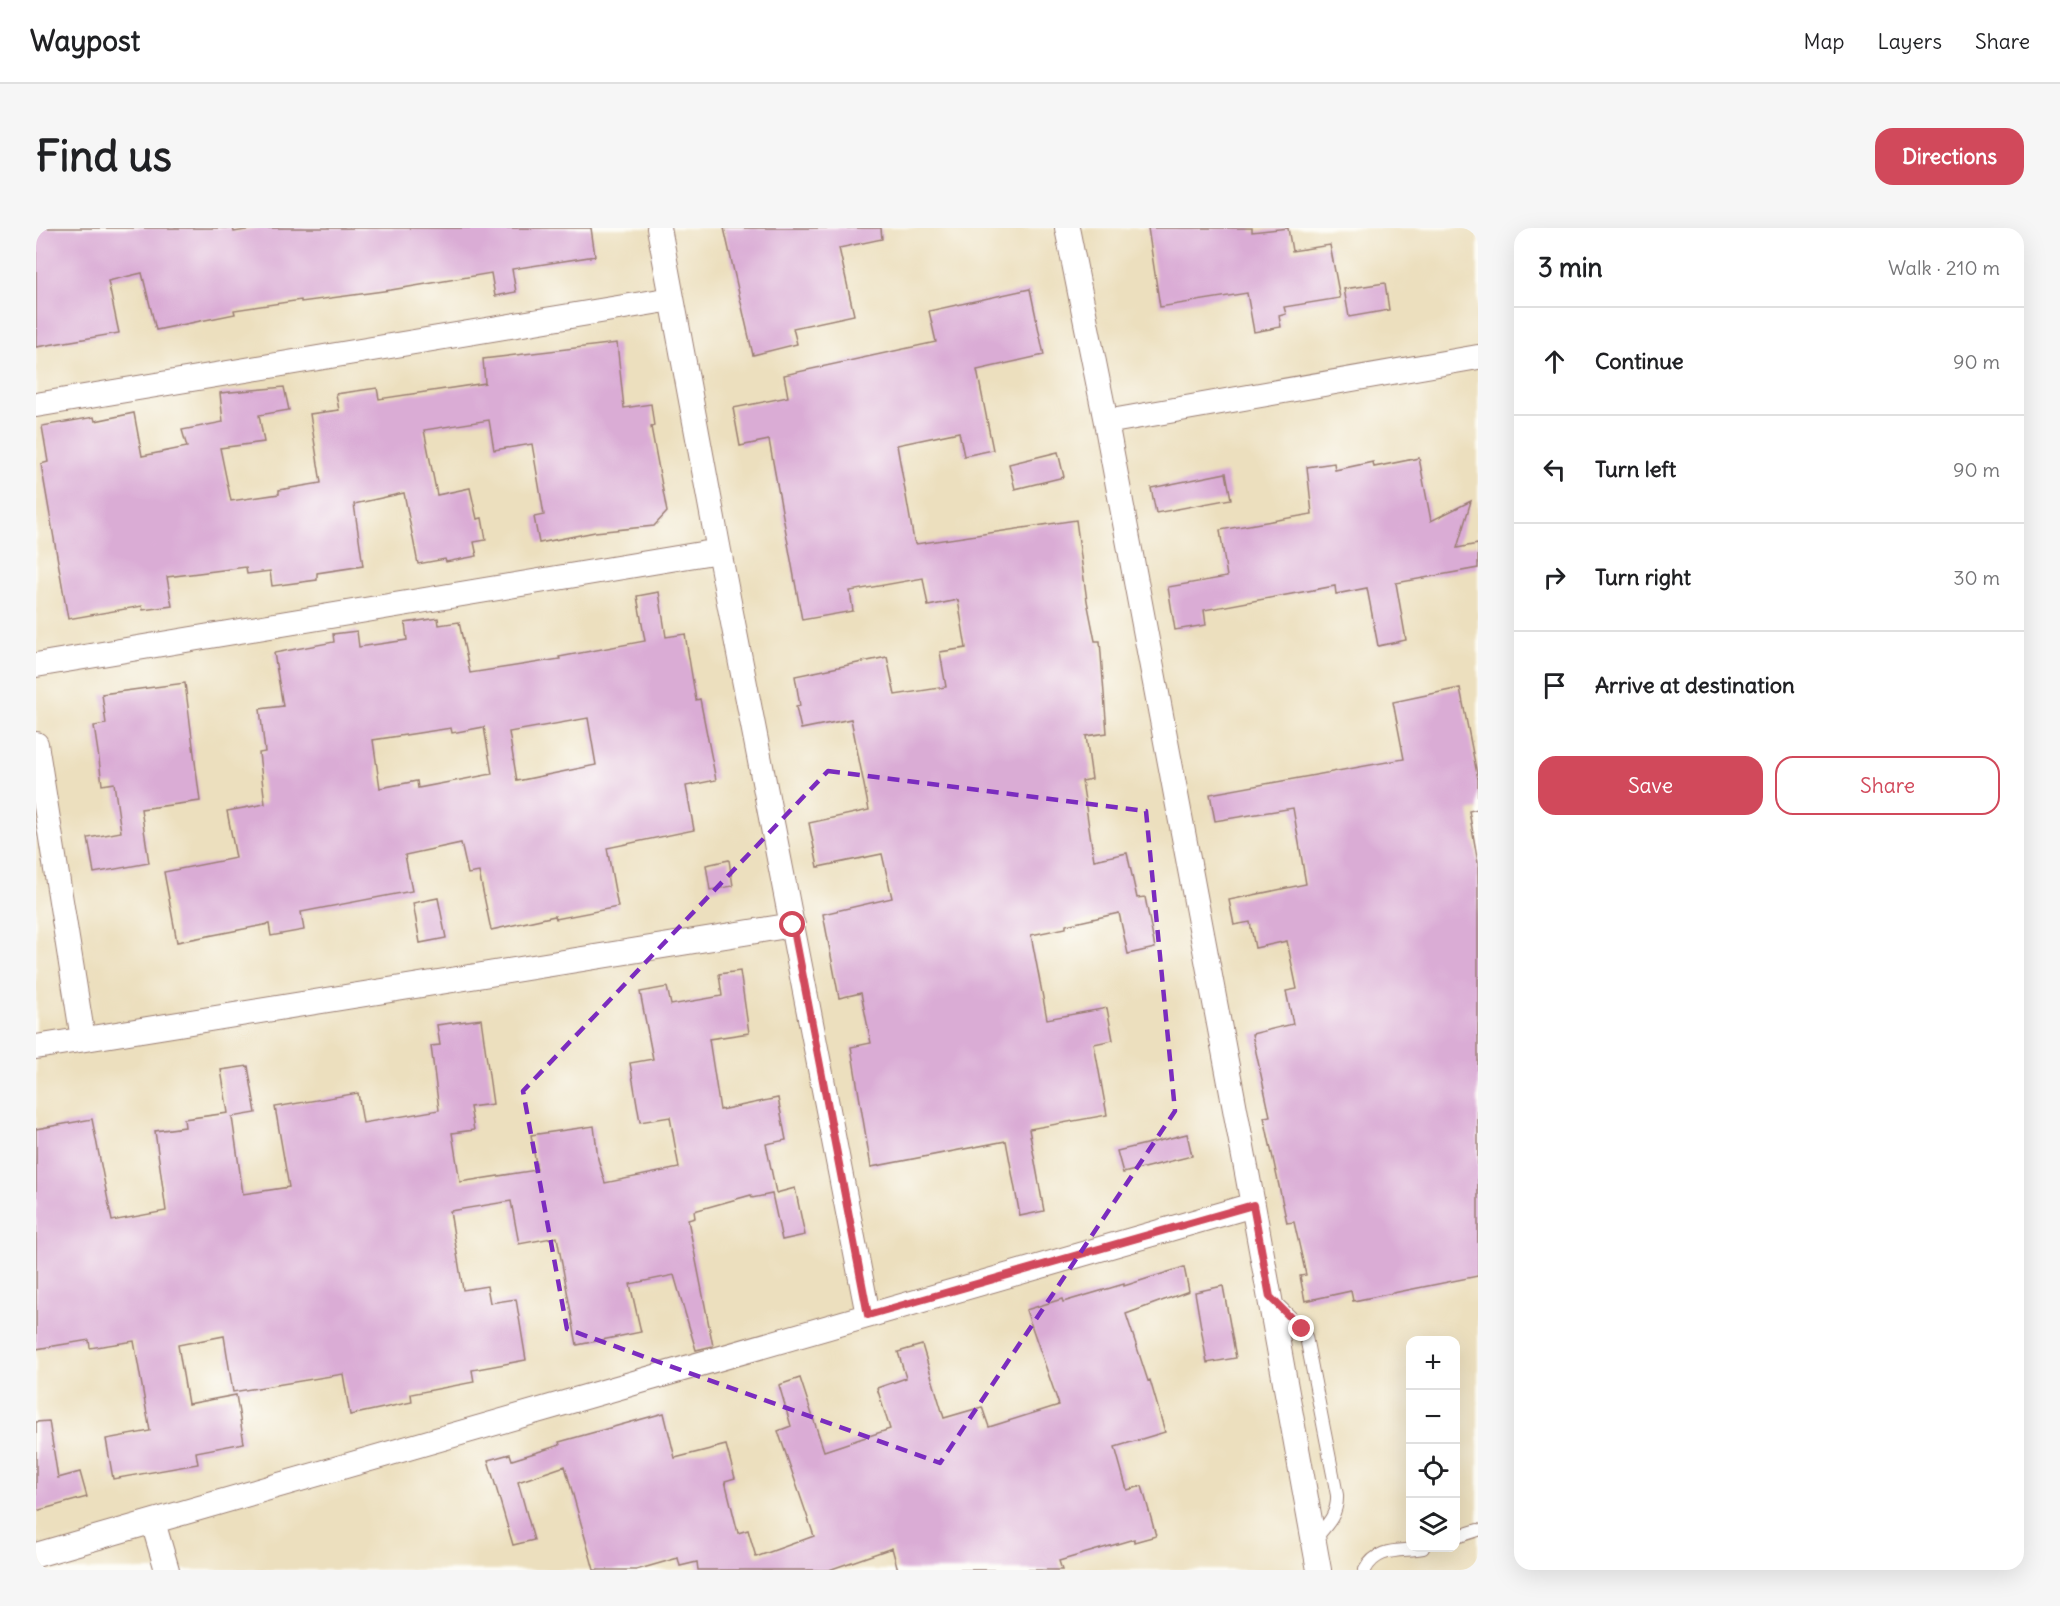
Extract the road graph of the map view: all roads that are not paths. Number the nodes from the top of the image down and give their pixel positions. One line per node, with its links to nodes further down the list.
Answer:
1 (659, 228): 3 (street)
2 (1067, 228): 6 (street)
3 (672, 299): 5 (street); 7 (street)
4 (1478, 357): 6 (street)
5 (36, 405)
6 (1106, 422): 13 (street)
7 (719, 551): 8 (street); 10 (street)
8 (36, 665)
9 (36, 744): 11 (street)
10 (793, 925): 11 (street); 14 (street)
11 (83, 1039): 12 (street)
12 (36, 1047)
13 (1253, 1205): 14 (street); 21 (street)
14 (868, 1315): 15 (street)
15 (153, 1522): 19 (street); 20 (street)
16 (1478, 1530): 17 (lane)
17 (1460, 1536)
18 (1406, 1549): 22 (lane)
19 (36, 1556)
20 (167, 1570)
21 (1319, 1570)
22 (1365, 1570)

